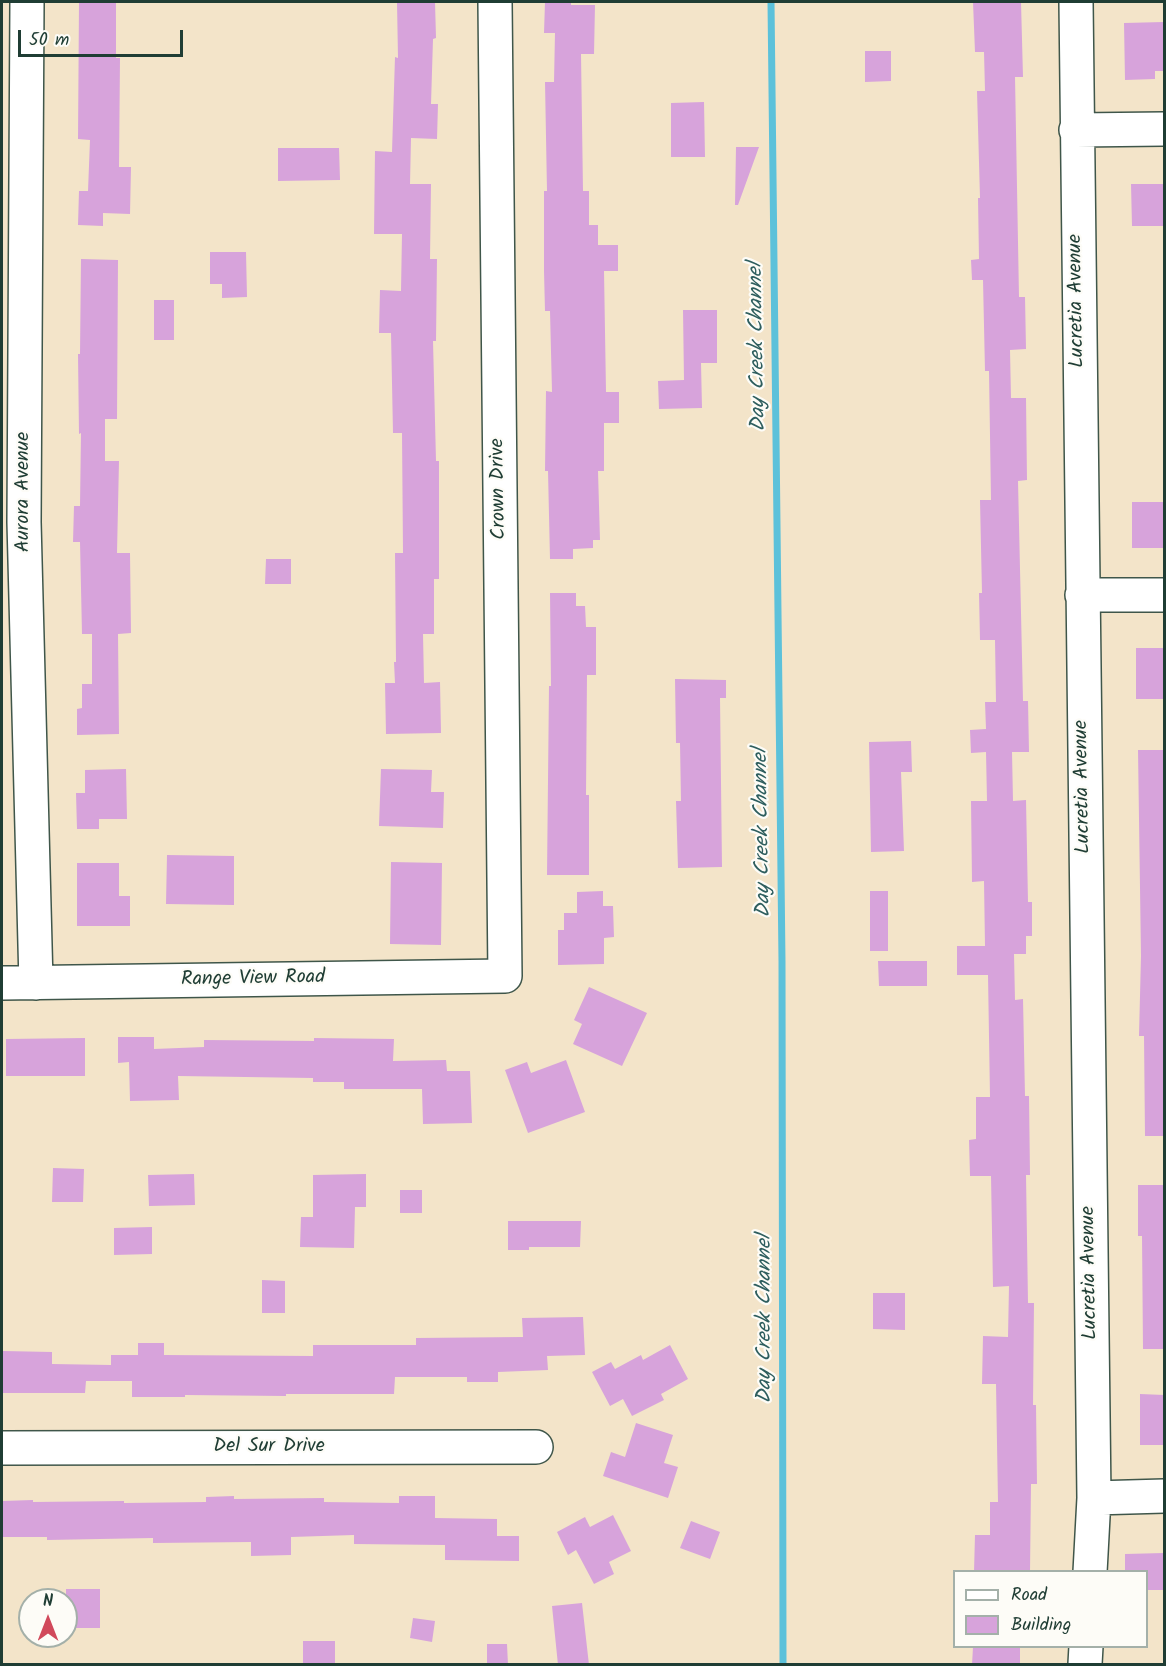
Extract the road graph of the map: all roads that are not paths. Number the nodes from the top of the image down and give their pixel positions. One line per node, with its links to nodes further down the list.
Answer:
1 (27, 2): 4 (street, Aurora Avenue)
2 (495, 2): 10 (street, Crown Drive)
3 (1076, 2): 5 (street, Lucretia Avenue)
4 (14, 60): 7 (street, Aurora Avenue)
5 (1076, 129): 6 (street); 8 (street, Lucretia Avenue)
6 (1164, 129)
7 (13, 522): 12 (street, Aurora Avenue)
8 (1082, 595): 9 (street); 16 (street, Lucretia Avenue)
9 (1164, 595)
10 (505, 976): 12 (street, Range View Road)
11 (2, 983): 12 (street, Range View Road)
12 (36, 983)
13 (536, 1447): 14 (street, Del Sur Drive)
14 (2, 1448)
15 (1164, 1496): 16 (street)
16 (1094, 1498): 17 (street, Lucretia Avenue)
17 (1090, 1570)
18 (1086, 1648): 19 (street)
19 (1085, 1665)

